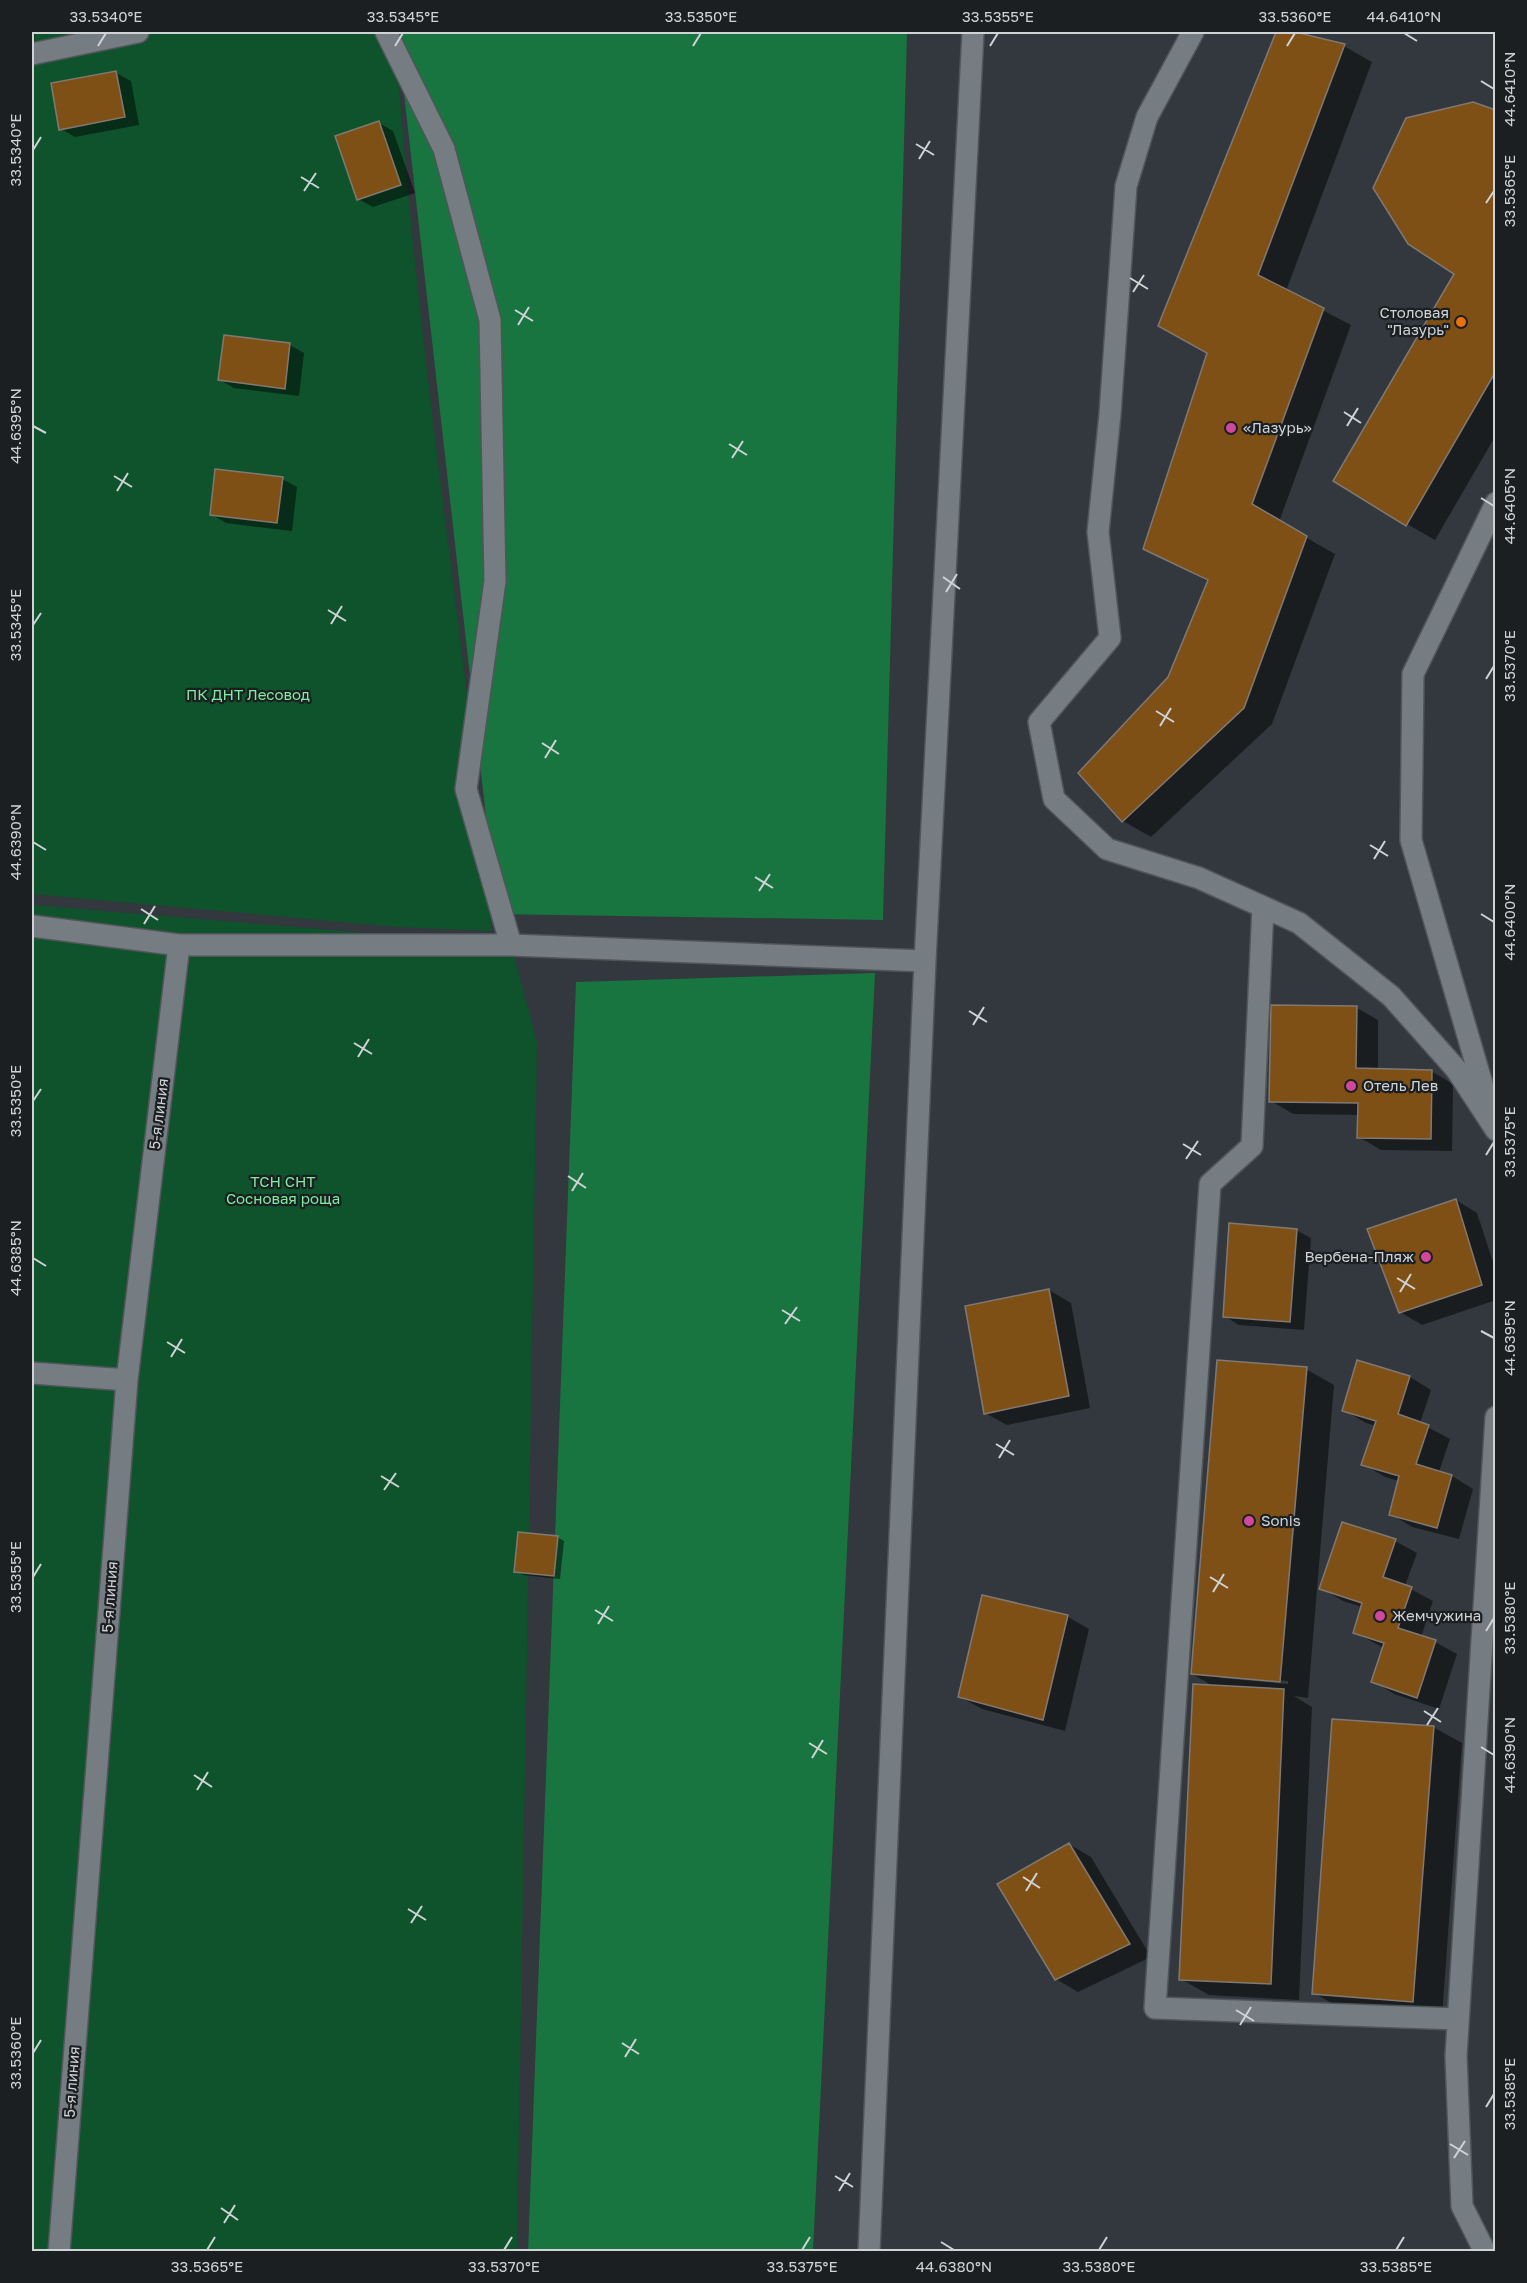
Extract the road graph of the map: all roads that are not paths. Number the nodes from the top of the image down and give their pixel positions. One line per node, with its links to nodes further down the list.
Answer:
1 (138, 32): 5 (lane)
2 (386, 32): 10 (lane)
3 (973, 32): 11 (lane)
4 (1192, 32): 7 (lane)
5 (32, 54)
6 (1496, 503): 12 (lane)
7 (1263, 907): 12 (lane); 16 (lane)
8 (32, 926): 9 (lane)
9 (179, 945): 10 (lane); 14 (lane, 5-я линия)
10 (511, 945): 11 (lane)
11 (925, 961): 18 (lane)
12 (1495, 1129)
13 (32, 1373): 14 (lane)
14 (127, 1380): 17 (lane, 5-я линия)
15 (1496, 1417): 16 (lane)
16 (1458, 2019): 19 (lane)
17 (59, 2252)
18 (869, 2252)
19 (1485, 2252)

